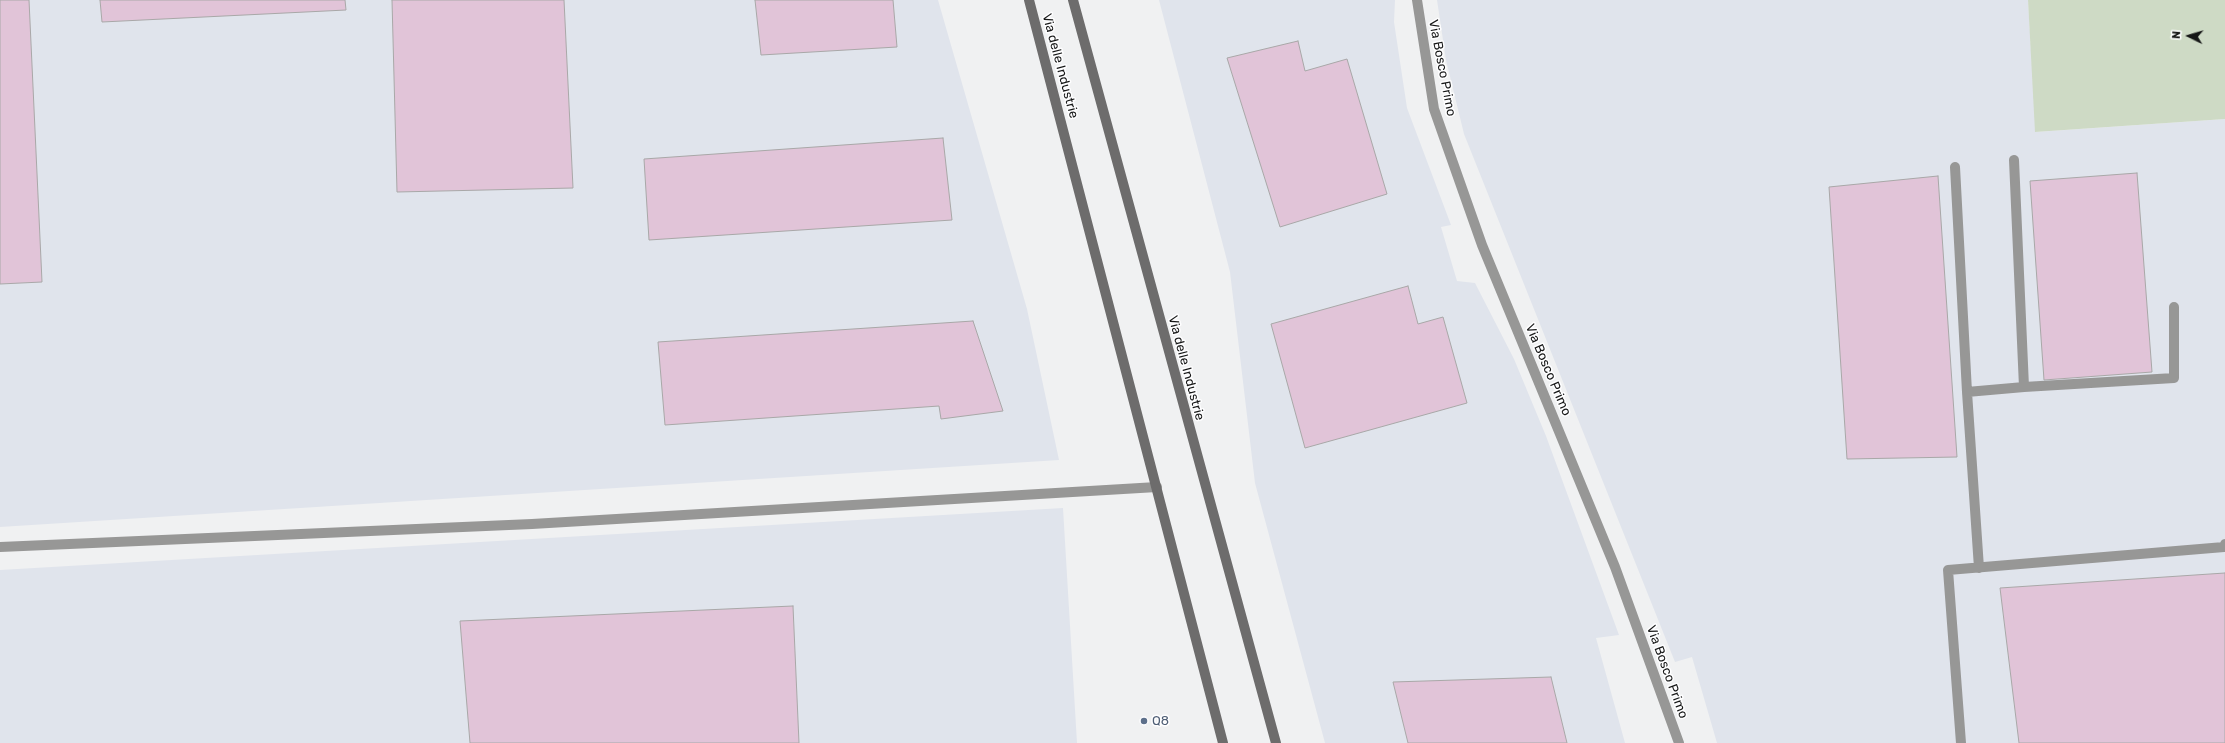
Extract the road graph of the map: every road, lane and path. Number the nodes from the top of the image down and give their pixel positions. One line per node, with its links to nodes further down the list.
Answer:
1 (1029, 0): 9 (street, Via delle Industrie)
2 (1073, 0): 14 (street, Via delle Industrie)
3 (1417, 0): 15 (street, Via Bosco Primo)
4 (2014, 160): 7 (street)
5 (1955, 167): 8 (street)
6 (2174, 307): 7 (street)
7 (2024, 387): 8 (street)
8 (1967, 392): 12 (street)
9 (1158, 487): 11 (street); 13 (street, Via delle Industrie)
10 (2225, 546): 12 (street)
11 (0, 547)
12 (1978, 568): 16 (street)
13 (1223, 743)
14 (1276, 743)
15 (1678, 743)
16 (1961, 743)

